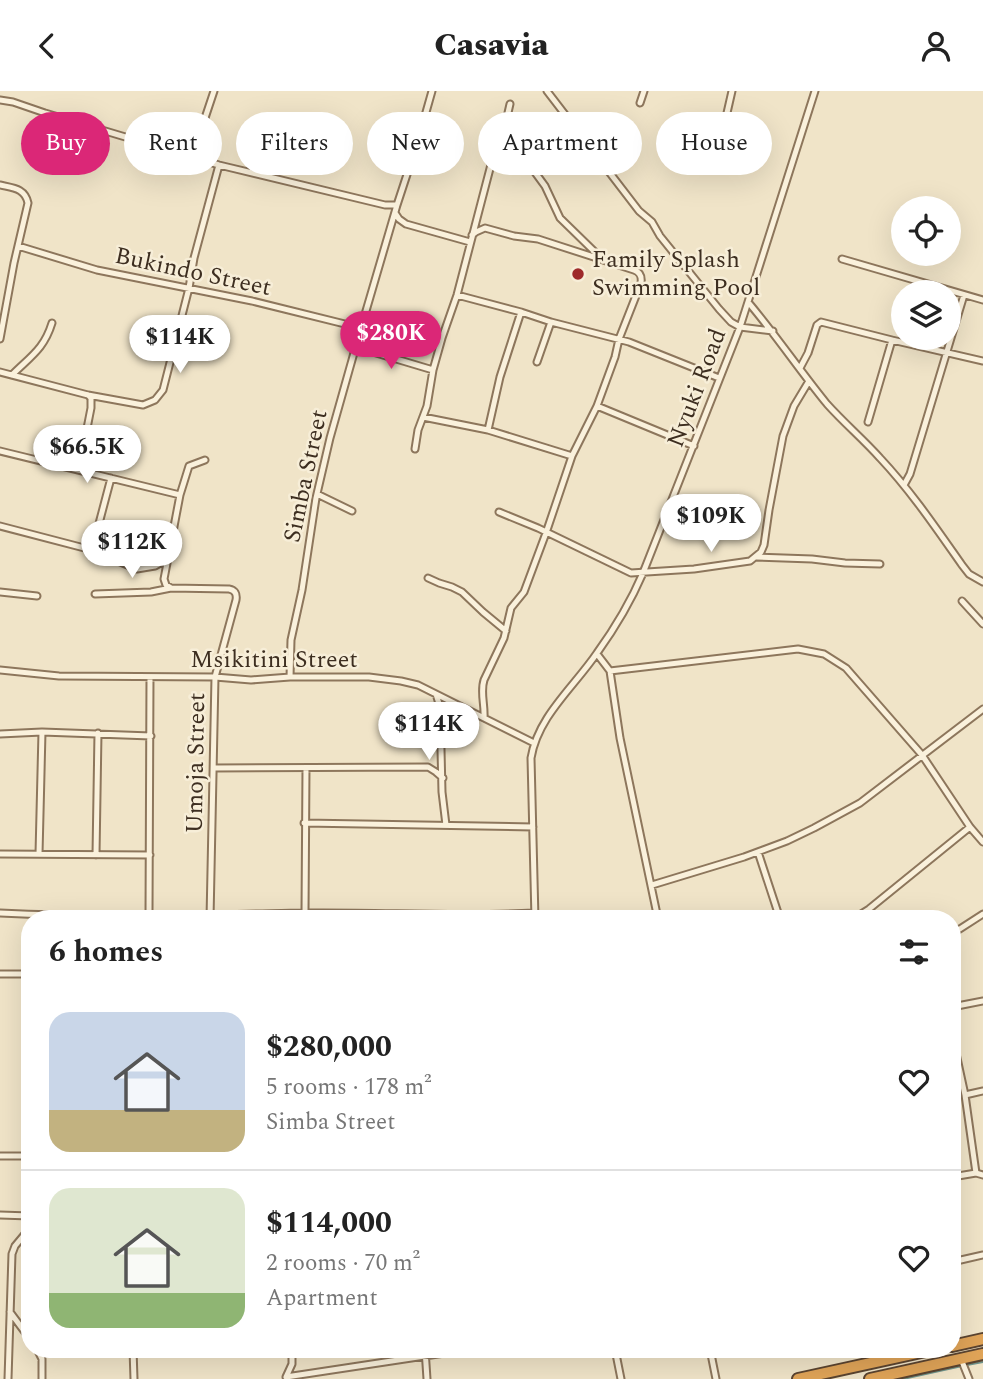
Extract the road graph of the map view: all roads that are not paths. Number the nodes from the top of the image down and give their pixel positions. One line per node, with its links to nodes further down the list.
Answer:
1 (214, 91): 10 (street)
2 (432, 91): 19 (street, Simba Street)
3 (547, 91): 33 (street)
4 (644, 91): 8 (street)
5 (732, 91): 12 (street)
6 (815, 91): 29 (street, Nyuki Road)
7 (0, 100): 13 (street)
8 (640, 103)
9 (510, 104): 11 (street)
10 (207, 112)
11 (508, 112)
12 (727, 112)
13 (124, 137)
14 (222, 166): 19 (street)
15 (216, 175): 25 (street)
16 (488, 175): 21 (street)
17 (537, 175): 24 (street)
18 (0, 185): 22 (street)
19 (397, 205): 20 (street, Simba Street)
20 (395, 213): 21 (street); 34 (street, Simba Street)
21 (471, 239): 24 (street); 26 (street)
22 (18, 246): 25 (street, Bukindo Street); 36 (street)
23 (842, 258): 27 (street)
24 (603, 260): 37 (street)
25 (189, 288): 34 (street, Bukindo Street); 51 (street)
26 (457, 295): 30 (street); 46 (street)
27 (964, 295): 28 (street); 42 (street)
28 (983, 300)
29 (748, 302): 33 (street, Nyuki Road); 35 (street)
30 (521, 312): 32 (street); 55 (street)
31 (52, 323): 48 (street)
32 (551, 323): 37 (street); 44 (street)
33 (740, 327): 35 (street); 49 (street, Nyuki Road)
34 (361, 328): 40 (street, Simba Street)
35 (773, 331): 45 (street)
36 (0, 339)
37 (619, 339): 49 (street); 52 (street)
38 (891, 340): 45 (street)
39 (891, 343): 54 (street)
40 (356, 347): 46 (street); 64 (street, Simba Street)
41 (937, 350): 42 (street)
42 (946, 352): 43 (street); 63 (street)
43 (983, 361)
44 (537, 362)
45 (800, 368): 50 (street)
46 (433, 370): 53 (street)
47 (0, 372): 48 (street)
48 (12, 375): 51 (street)
49 (719, 378): 56 (street, Nyuki Road)
50 (809, 381): 63 (street); 71 (street)
51 (88, 395): 61 (street)
52 (597, 406): 56 (street); 59 (street)
53 (423, 417): 55 (street); 57 (street)
54 (868, 422)
55 (488, 430): 59 (street)
56 (694, 446): 74 (street, Nyuki Road)
57 (415, 449)
58 (0, 451): 61 (street)
59 (572, 456): 69 (street)
60 (205, 460): 65 (street)
61 (79, 469): 62 (street)
62 (111, 478): 65 (street); 70 (street)
63 (904, 485): 76 (street)
64 (317, 494): 66 (street); 89 (street, Simba Street)
65 (180, 495): 72 (street)
66 (352, 511)
67 (499, 512): 69 (street)
68 (0, 526): 70 (street)
69 (547, 533): 74 (street); 83 (street)
70 (92, 549): 72 (street)
71 (756, 557): 73 (street); 74 (street)
72 (169, 558): 77 (street)
73 (880, 563)
74 (643, 573): 84 (street, Nyuki Road)
75 (428, 578): 83 (street)
76 (983, 582)
77 (171, 588): 79 (street); 88 (street, Umoja Street)
78 (0, 592): 80 (street)
79 (95, 594)
80 (37, 596)
81 (962, 601): 82 (street)
82 (983, 624)
83 (506, 631): 94 (street)
84 (597, 654): 86 (street); 99 (street, Nyuki Road)
85 (0, 670): 87 (street, Msikitini Street)
86 (610, 671): 100 (street); 114 (street)
87 (150, 677): 88 (street, Msikitini Street); 98 (street)
88 (215, 677): 89 (street, Msikitini Street); 101 (street, Umoja Street)
89 (290, 677): 90 (street, Msikitini Street)
90 (436, 694): 92 (street); 94 (street, Msikitini Street)
91 (983, 709): 100 (street)
92 (440, 713): 93 (street); 103 (street)
93 (414, 716)
94 (484, 718): 99 (street, Msikitini Street)
95 (42, 732): 96 (street); 97 (street); 111 (street)
96 (97, 733): 98 (street); 112 (street)
97 (0, 734)
98 (151, 736): 113 (street)
99 (534, 743): 106 (street, Nyuki Road)
100 (922, 755): 107 (street); 109 (street)
101 (214, 768): 102 (street); 117 (street, Umoja Street)
102 (306, 768): 103 (street); 104 (street)
103 (443, 778): 105 (street)
104 (304, 823): 105 (street); 118 (street)
105 (446, 825): 106 (street)
106 (533, 827): 119 (street, Nyuki Road)
107 (970, 827): 108 (street); 115 (street)
108 (983, 842)
109 (758, 852): 114 (street); 121 (street)
110 (0, 854): 111 (street)
111 (39, 854): 112 (street)
112 (96, 855): 113 (street)
113 (150, 855): 116 (street)
114 (652, 885): 120 (street)
115 (869, 909)
116 (149, 910)
117 (210, 910)
118 (305, 910)
119 (535, 910)
120 (656, 910)
121 (777, 910)
122 (0, 913): 124 (street)
123 (983, 914): 125 (street)
124 (21, 915)
125 (961, 928)
126 (0, 974): 127 (street)
127 (21, 974)
128 (983, 1001): 129 (street)
129 (961, 1005)
130 (961, 1077): 132 (street)
131 (983, 1091): 132 (street)
132 (965, 1095): 135 (street)
133 (0, 1156): 134 (street)
134 (21, 1156)
135 (979, 1174): 136 (street)
136 (961, 1176)
137 (0, 1215): 138 (street)
138 (21, 1216)
139 (21, 1239): 142 (street)
140 (983, 1255): 141 (street)
141 (961, 1260)
142 (10, 1312): 143 (street); 158 (street)
143 (21, 1327)
144 (983, 1339): 145 (highway)
145 (961, 1344)
146 (983, 1354): 155 (highway)
147 (42, 1358): 159 (street)
148 (133, 1358): 160 (street)
149 (292, 1358): 157 (street)
150 (393, 1358): 157 (street)
151 (425, 1358): 161 (street)
152 (617, 1358): 162 (street)
153 (712, 1358): 163 (street)
154 (894, 1358): 164 (highway)
155 (961, 1359): 156 (highway); 166 (street)
156 (892, 1377): 165 (highway)
157 (285, 1378)
158 (8, 1379)
159 (42, 1379)
160 (134, 1379)
161 (427, 1379)
162 (621, 1379)
163 (716, 1379)
164 (799, 1379)
165 (870, 1379)
166 (969, 1379)

